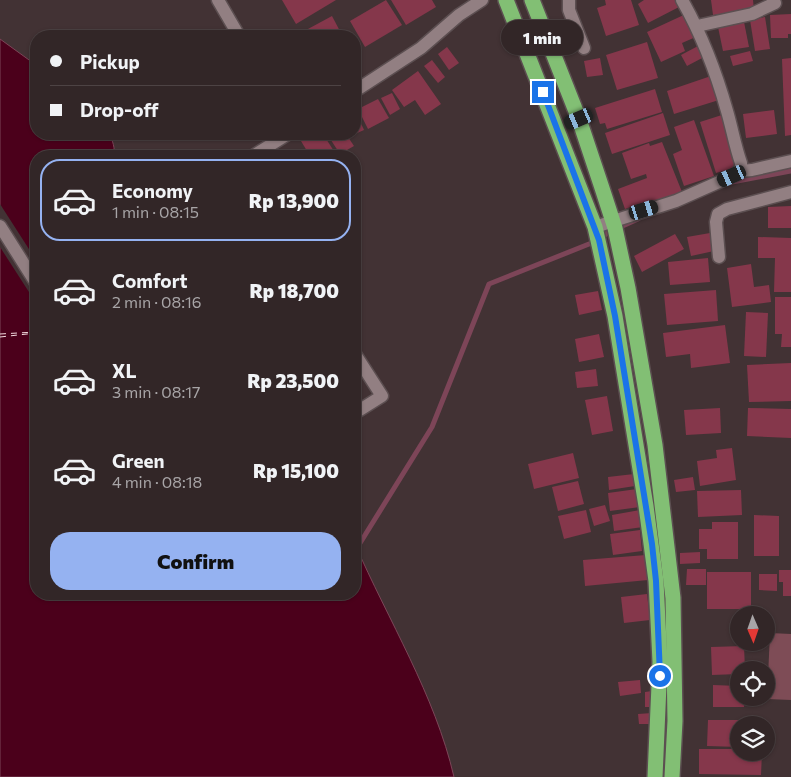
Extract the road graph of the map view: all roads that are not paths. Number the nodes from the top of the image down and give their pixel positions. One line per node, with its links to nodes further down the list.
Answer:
1 (218, 0): 9 (street)
2 (482, 0): 11 (street)
3 (506, 0): 13 (highway)
4 (532, 0): 12 (highway)
5 (569, 0): 10 (street)
6 (682, 0): 8 (street)
7 (775, 3): 8 (street)
8 (697, 26): 17 (street)
9 (236, 30)
10 (584, 48)
11 (361, 87)
12 (579, 119): 13 (highway); 19 (highway)
13 (558, 128): 21 (highway)
14 (278, 140): 15 (street)
15 (263, 150)
16 (791, 161): 17 (street)
17 (740, 171): 19 (street)
18 (791, 192): 22 (street)
19 (614, 224): 21 (street); 27 (highway)
20 (0, 226): 23 (street)
21 (596, 230): 26 (highway)
22 (719, 257)
23 (30, 274)
24 (361, 363): 25 (street)
25 (361, 410)
26 (656, 777)
27 (672, 777)

